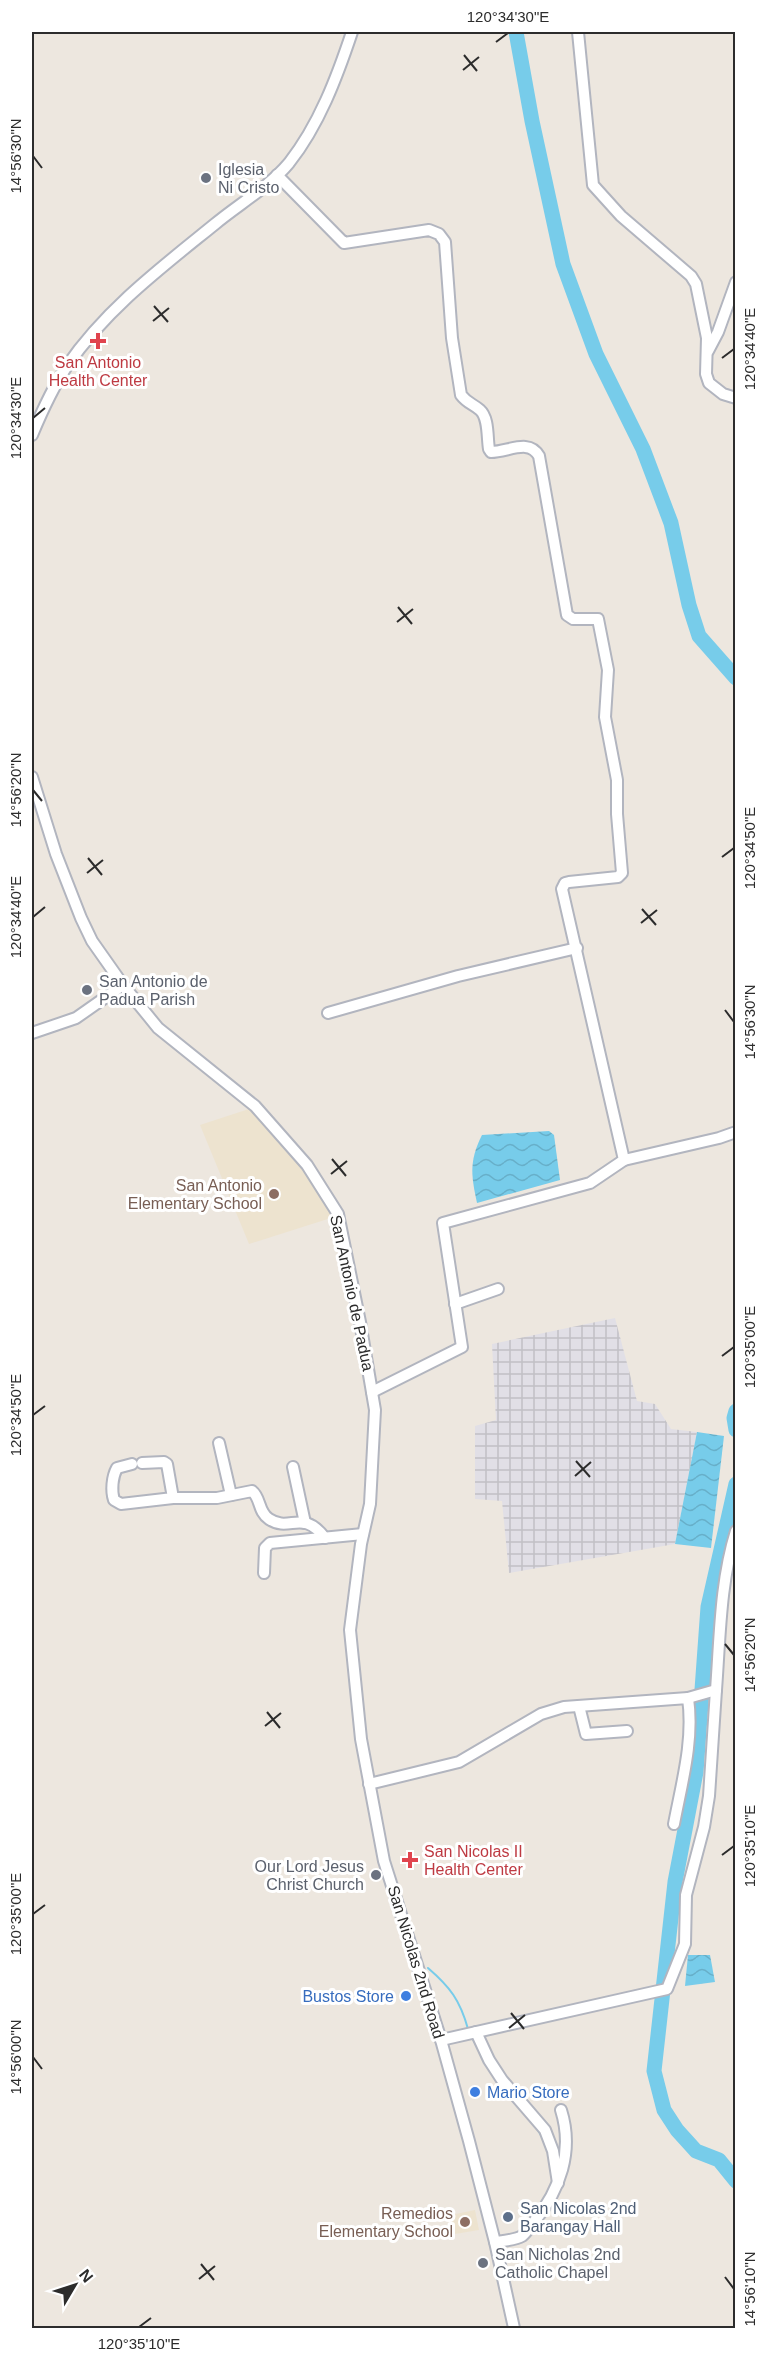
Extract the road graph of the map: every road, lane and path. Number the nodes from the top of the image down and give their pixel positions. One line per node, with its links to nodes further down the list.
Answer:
1 (352, 32): 3 (street)
2 (578, 32): 5 (street)
3 (277, 175): 7 (street); 9 (street)
4 (735, 282): 5 (street)
5 (708, 351): 6 (street)
6 (735, 398)
7 (32, 435)
8 (32, 777): 10 (street, San Antonio de Padua)
9 (577, 948): 11 (street); 14 (street)
10 (123, 985): 12 (street); 17 (street, San Antonio de Padua)
11 (328, 1013)
12 (32, 1033)
13 (735, 1132): 14 (street)
14 (624, 1160): 16 (street)
15 (498, 1289): 16 (street)
16 (455, 1304): 17 (street)
17 (372, 1392): 20 (street, San Antonio de Padua)
18 (219, 1443): 21 (street)
19 (292, 1467): 23 (street)
20 (371, 1485): 25 (street, San Nicolas 2nd Road)
21 (231, 1495): 22 (street); 23 (street)
22 (173, 1498): 22 (street)
23 (305, 1523): 26 (street)
24 (735, 1531): 28 (street)
25 (363, 1534): 26 (street); 32 (street, San Nicolas 2nd Road)
26 (325, 1538): 27 (street)
27 (264, 1573)
28 (713, 1691): 29 (street); 34 (street)
29 (692, 1696): 30 (street); 33 (street)
30 (579, 1706): 31 (street); 32 (street)
31 (627, 1731)
32 (369, 1784): 35 (street, San Nicolas 2nd Road)
33 (674, 1824)
34 (472, 2033): 35 (street); 37 (street)
35 (441, 2040): 38 (street, San Nicolas 2nd Road)
36 (561, 2110): 37 (street)
37 (558, 2183): 38 (street)
38 (495, 2242): 39 (street, San Nicolas 2nd Road)
39 (514, 2328)

